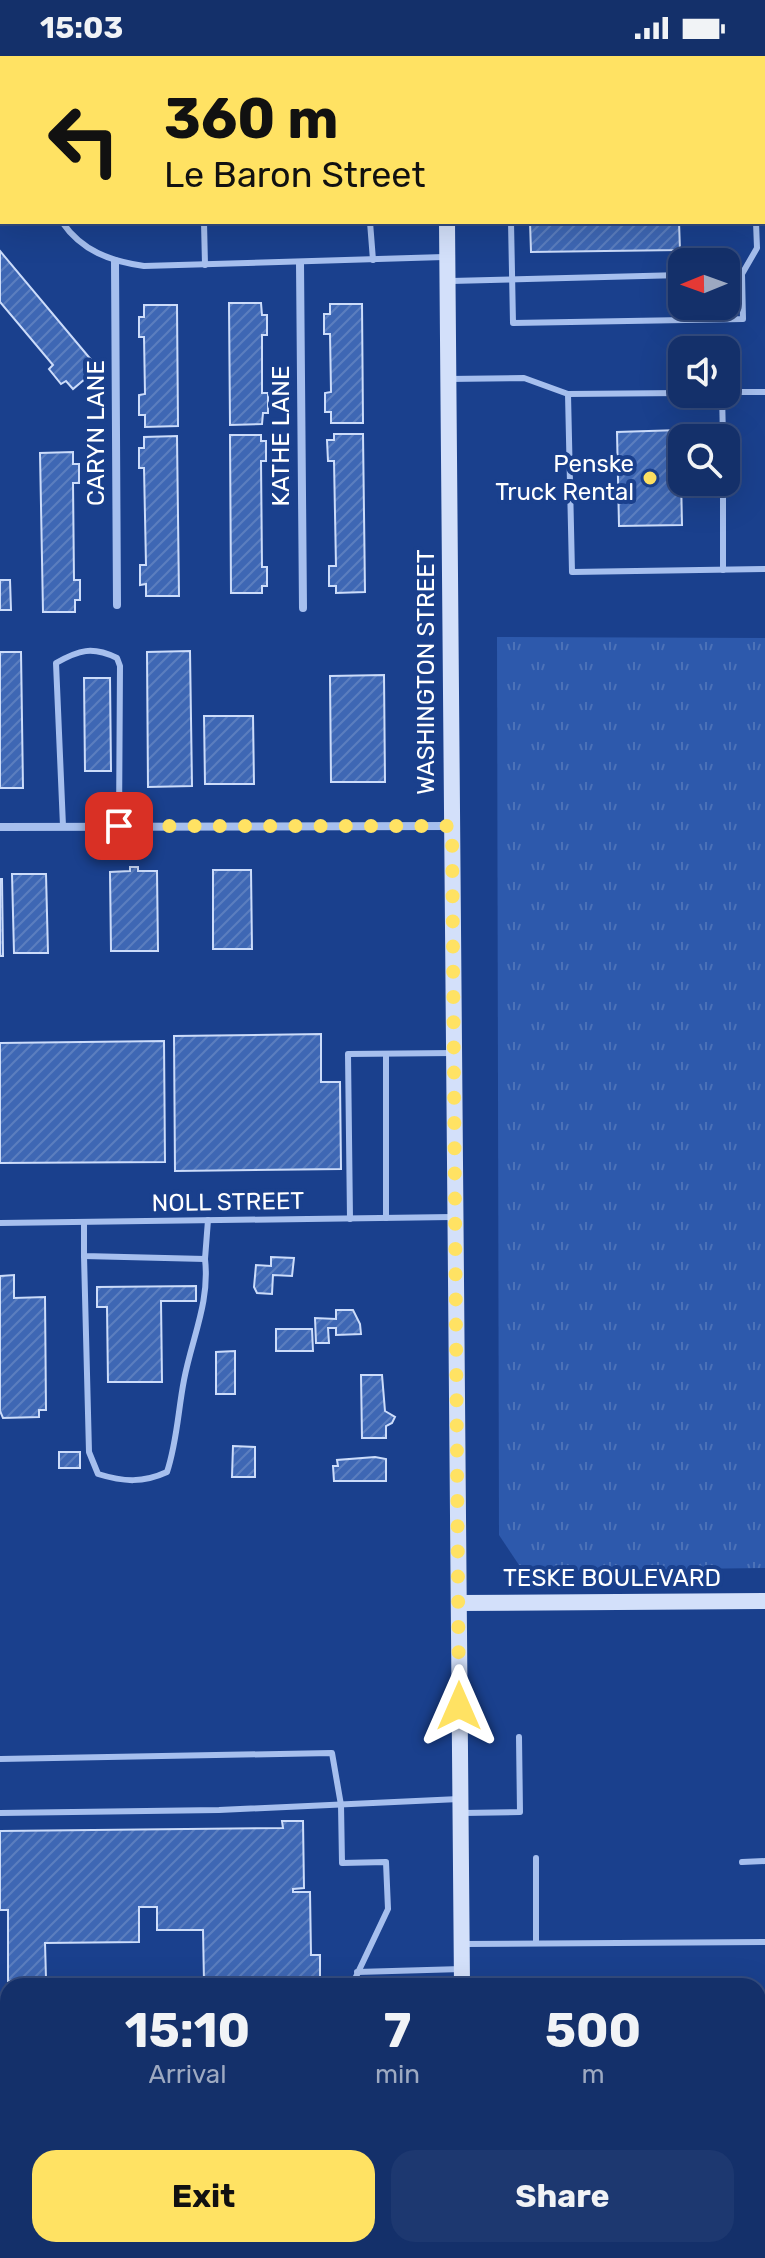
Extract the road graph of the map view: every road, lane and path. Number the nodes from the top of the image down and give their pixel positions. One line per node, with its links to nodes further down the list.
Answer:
1 (64, 224): 9 (lane)
2 (204, 224): 11 (lane)
3 (370, 224): 8 (lane)
4 (447, 224): 7 (main road, WASHINGTON STREET)
5 (511, 224): 14 (lane)
6 (756, 224): 12 (lane)
7 (447, 257): 8 (lane); 15 (main road, WASHINGTON STREET)
8 (373, 260): 10 (lane)
9 (115, 261): 11 (lane); 24 (street, CARYN LANE)
10 (300, 263): 11 (lane); 25 (street, KATHE LANE)
11 (205, 265)
12 (742, 274): 14 (lane)
13 (668, 275): 14 (lane)
14 (512, 280): 15 (lane)
15 (447, 281): 16 (main road, WASHINGTON STREET)
16 (448, 379): 20 (lane); 28 (main road, WASHINGTON STREET)
17 (765, 392): 19 (lane)
18 (668, 393): 20 (lane)
19 (740, 393)
20 (568, 394): 23 (lane)
21 (723, 496): 23 (lane)
22 (765, 569): 23 (lane)
23 (723, 570)
24 (117, 605)
25 (303, 608)
26 (63, 826): 27 (street); 27 (lane); 29 (street)
27 (119, 826): 28 (street)
28 (452, 826): 30 (main road, WASHINGTON STREET)
29 (0, 827)
30 (454, 1053): 31 (lane); 32 (main road, WASHINGTON STREET)
31 (386, 1054): 33 (lane); 34 (lane)
32 (456, 1217): 33 (lane, NOLL STREET); 41 (main road, WASHINGTON STREET)
33 (386, 1218): 34 (lane, NOLL STREET)
34 (350, 1219): 35 (lane, NOLL STREET)
35 (208, 1220): 36 (lane, NOLL STREET); 39 (lane)
36 (84, 1222): 37 (lane, NOLL STREET); 38 (lane)
37 (0, 1223)
38 (84, 1256): 39 (lane); 39 (lane)
39 (205, 1259)
40 (765, 1601): 41 (main road, TESKE BOULEVARD)
41 (459, 1603): 45 (main road, WASHINGTON STREET)
42 (519, 1737): 45 (lane)
43 (0, 1759): 44 (lane)
44 (341, 1805): 45 (lane); 46 (lane); 53 (lane)
45 (459, 1806): 52 (main road, WASHINGTON STREET)
46 (0, 1813)
47 (536, 1858): 51 (lane)
48 (765, 1861): 49 (lane)
49 (742, 1862)
50 (765, 1942): 51 (lane)
51 (536, 1943): 52 (lane)
52 (461, 1944): 55 (main road, WASHINGTON STREET)
53 (357, 1972): 54 (lane); 55 (lane)
54 (353, 1978)
55 (462, 1978)

